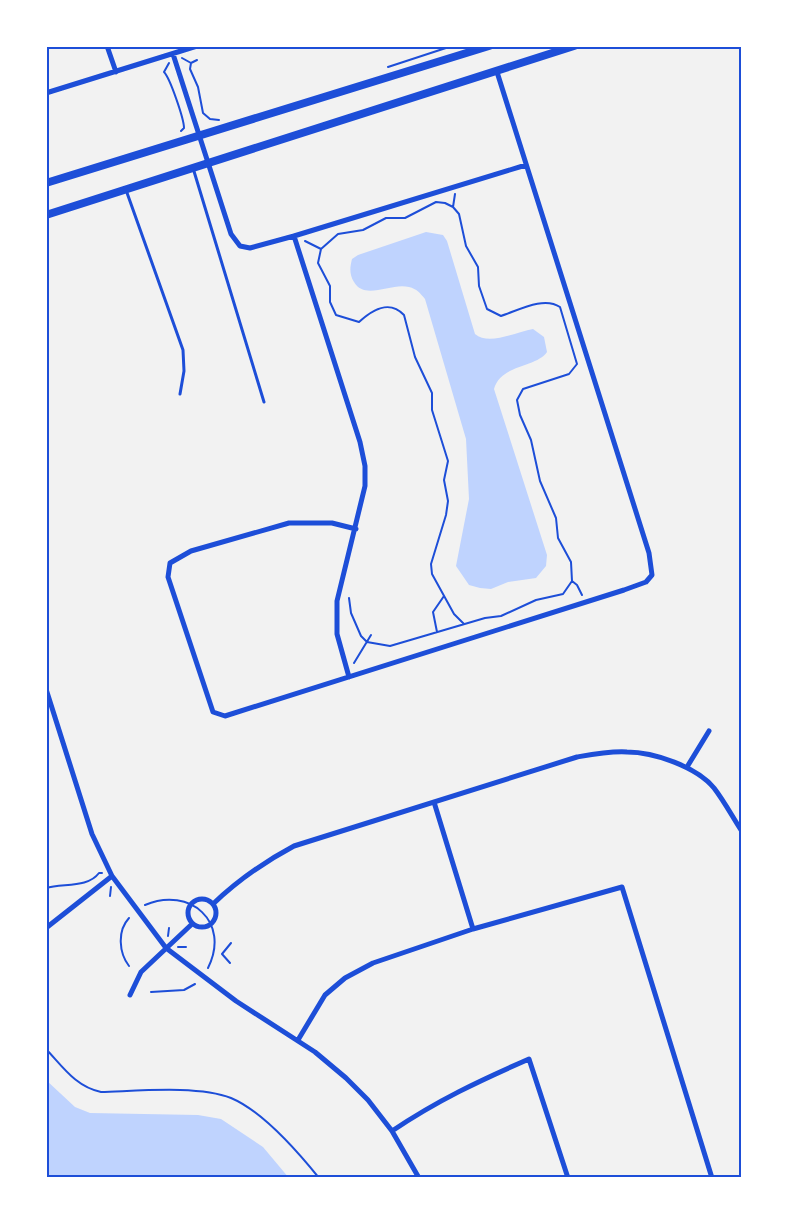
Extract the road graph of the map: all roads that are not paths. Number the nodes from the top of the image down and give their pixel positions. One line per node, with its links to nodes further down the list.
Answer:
1 (108, 46): 6 (street)
2 (196, 46): 5 (street)
3 (489, 46): 9 (main road)
4 (574, 46): 7 (main road)
5 (173, 54): 6 (street); 9 (street)
6 (116, 72): 8 (street)
7 (497, 72): 10 (main road); 11 (street)
8 (46, 93)
9 (200, 136): 10 (street); 13 (main road)
10 (209, 162): 12 (main road); 16 (street)
11 (526, 165): 16 (street); 20 (street)
12 (192, 168): 14 (main road); 18 (lane)
13 (46, 183)
14 (126, 189): 15 (main road); 17 (lane)
15 (46, 215)
16 (294, 236): 19 (street)
17 (180, 394)
18 (264, 402)
19 (356, 528): 20 (street); 20 (street)
20 (348, 675)
21 (46, 689): 26 (street)
22 (709, 731): 23 (street)
23 (687, 767): 24 (street); 25 (street)
24 (434, 802): 27 (street); 30 (street)
25 (741, 830)
26 (112, 876): 29 (street); 31 (street)
27 (213, 904): 28 (street); 28 (street)
28 (192, 924): 31 (street)
29 (46, 928)
30 (473, 929): 33 (street); 37 (street)
31 (166, 948): 32 (street); 33 (street)
32 (130, 995)
33 (298, 1040): 34 (street)
34 (392, 1130): 35 (street); 36 (street)
35 (419, 1178)
36 (568, 1178)
37 (712, 1178)

